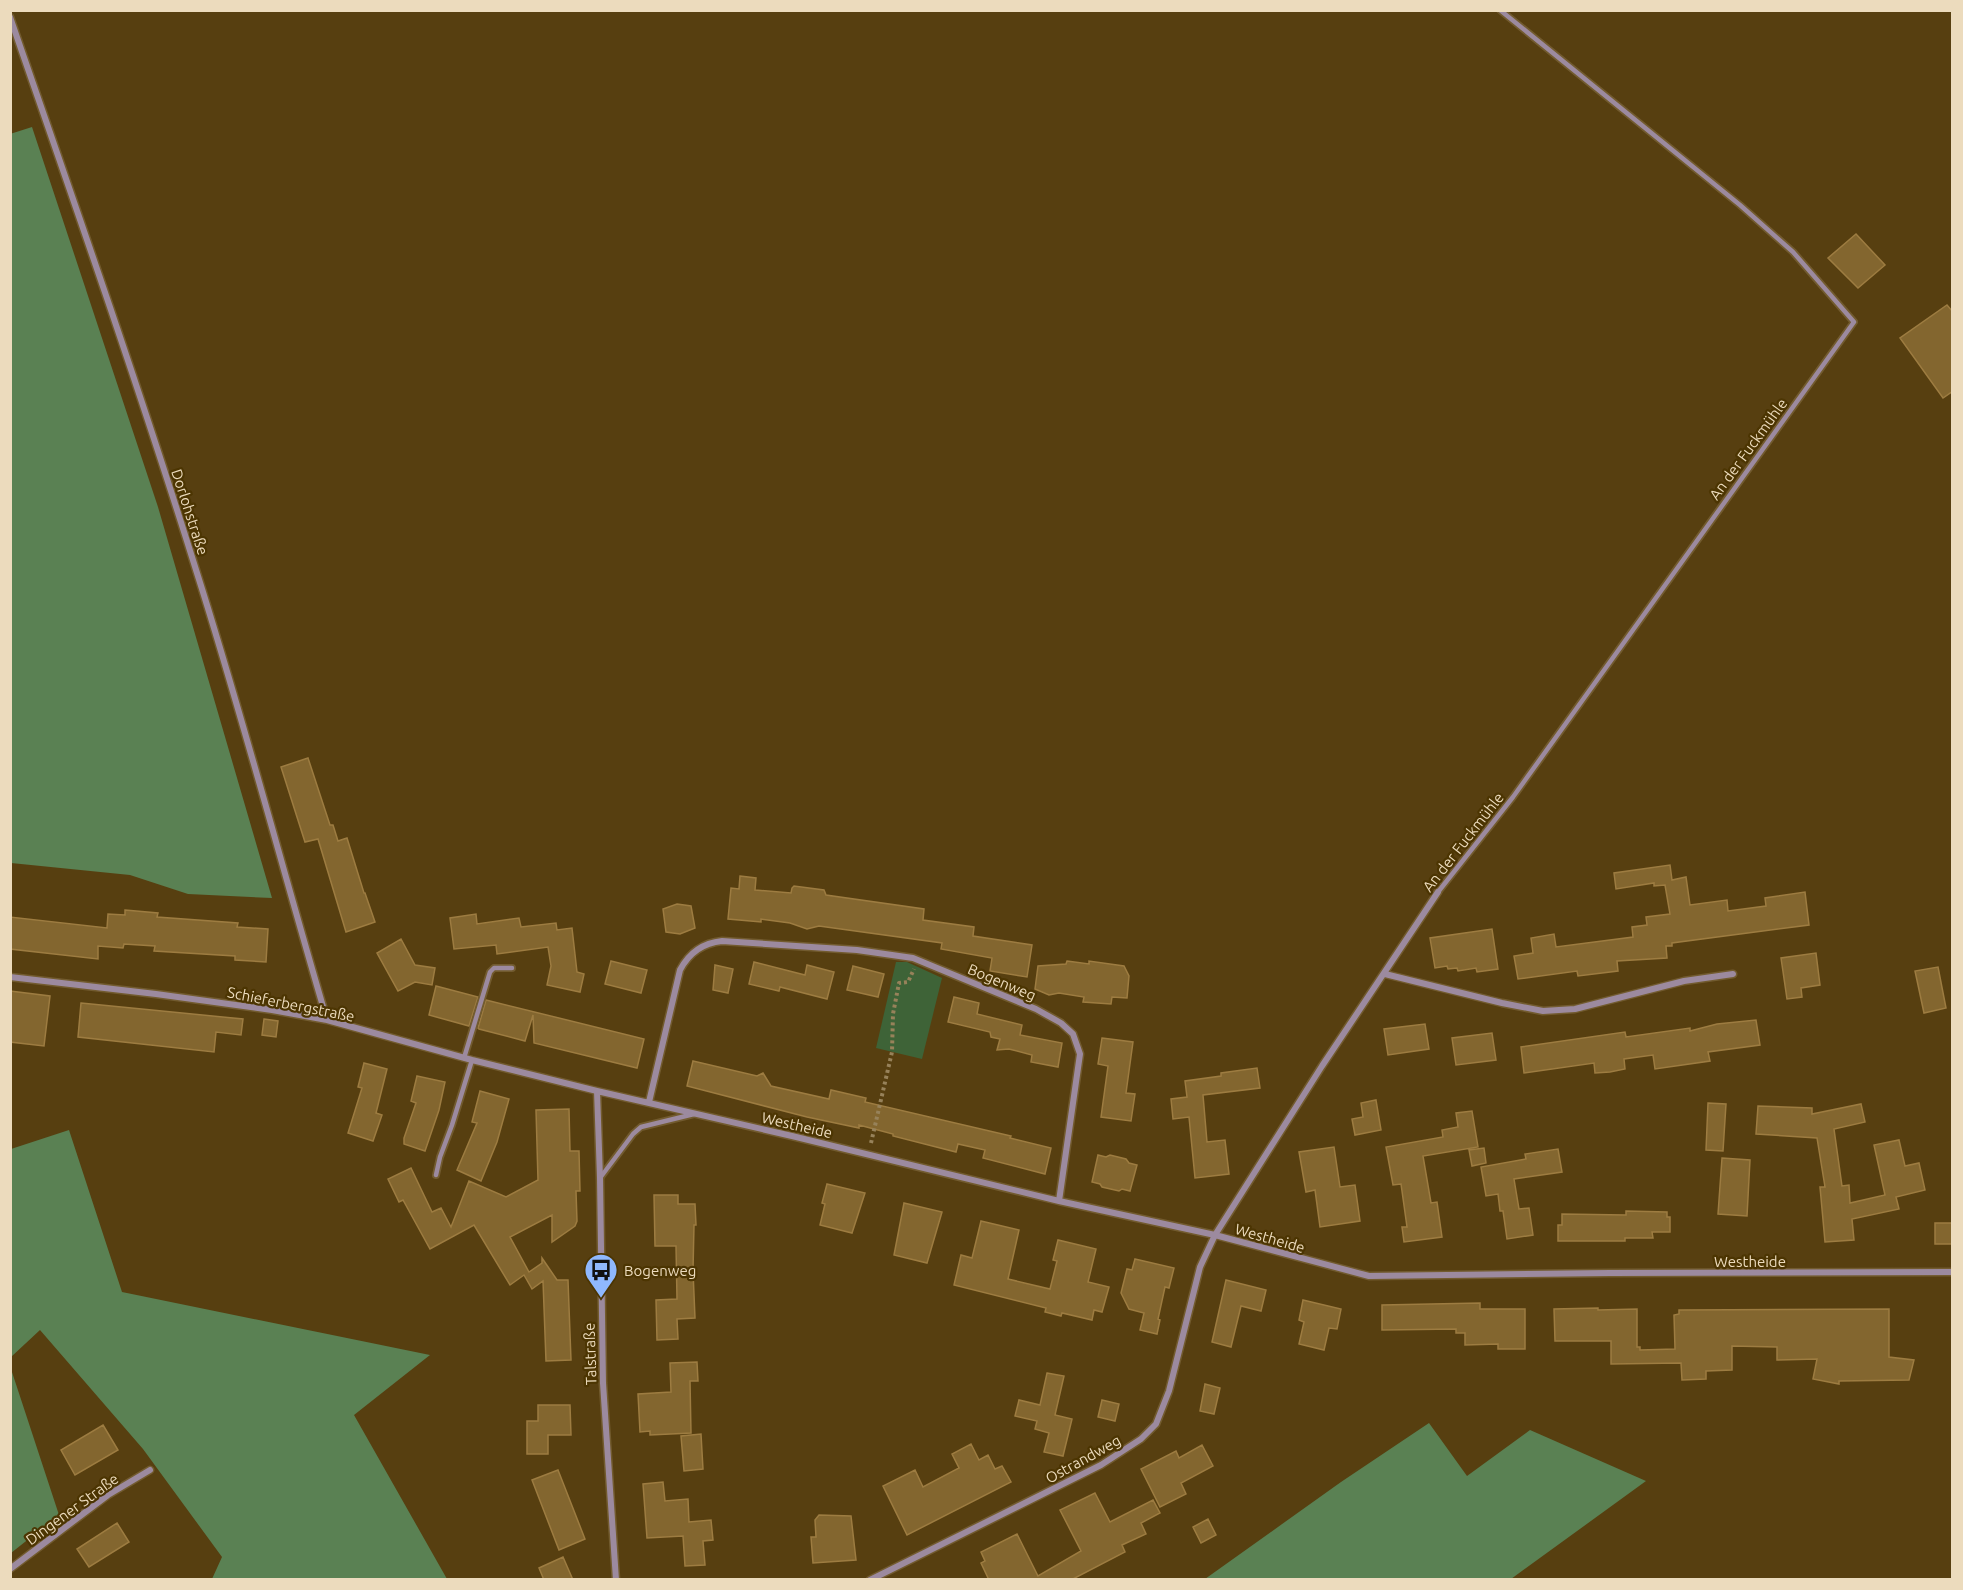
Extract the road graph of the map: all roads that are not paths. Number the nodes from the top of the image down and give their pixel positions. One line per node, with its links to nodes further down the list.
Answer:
1 (1500, 10): 3 (lane, An der Fuckmühle)
2 (10, 17): 8 (street, Dorlohstraße)
3 (1438, 892): 5 (street, An der Fuckmühle)
4 (512, 968): 9 (lane)
5 (1385, 974): 6 (street); 17 (street, An der Fuckmühle)
6 (1733, 974)
7 (10, 977): 8 (street, Schieferbergstraße)
8 (327, 1020): 9 (street, Schieferbergstraße)
9 (464, 1058): 10 (street, Schieferbergstraße)
10 (472, 1060): 11 (street, Schieferbergstraße); 14 (lane)
11 (597, 1091): 12 (street, Westheide); 15 (street, Talstraße)
12 (649, 1102): 13 (street, Westheide); 16 (street, Bogenweg)
13 (697, 1114): 15 (lane); 16 (street, Westheide)
14 (436, 1175)
15 (600, 1178): 21 (street, Talstraße)
16 (1059, 1201): 17 (street, Westheide)
17 (1215, 1235): 18 (street, Westheide); 22 (street, Ostrandweg)
18 (1953, 1272)
19 (150, 1470): 20 (street, Dingener Straße)
20 (10, 1569)
21 (616, 1580)
22 (870, 1580)

